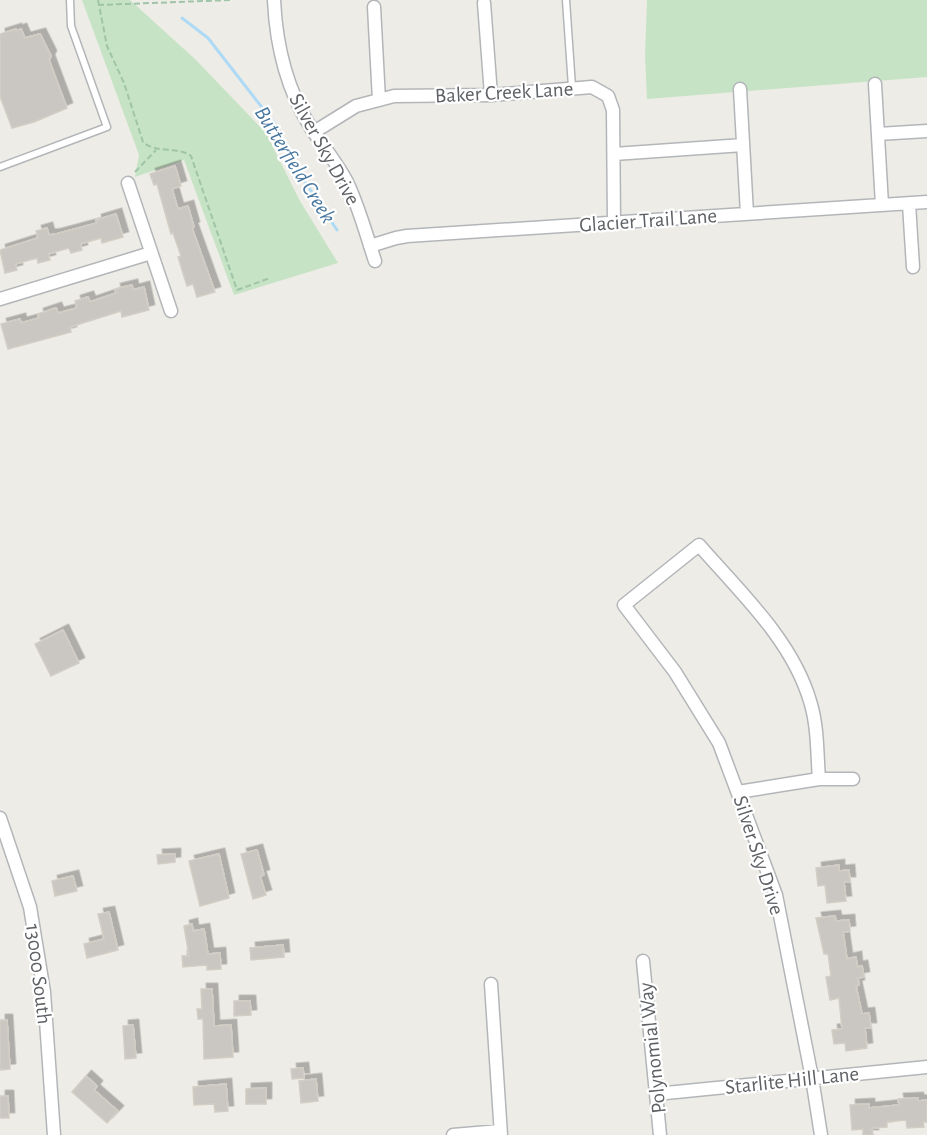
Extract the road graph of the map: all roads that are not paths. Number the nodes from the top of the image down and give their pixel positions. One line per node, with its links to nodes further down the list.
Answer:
1 (70, 0): 16 (lane)
2 (274, 0): 12 (street, Silver Sky Drive)
3 (566, 0): 7 (lane)
4 (484, 3): 9 (street)
5 (374, 7): 10 (street)
6 (875, 84): 13 (street)
7 (572, 87): 9 (street, Baker Creek Lane); 15 (street, Baker Creek Lane)
8 (740, 89): 14 (street)
9 (492, 95): 10 (street, Baker Creek Lane)
10 (379, 100): 12 (street, Baker Creek Lane)
11 (927, 131): 13 (street)
12 (314, 132): 23 (street, Silver Sky Drive)
13 (878, 134): 20 (street)
14 (743, 145): 15 (street); 21 (street)
15 (614, 154): 22 (street, Baker Creek Lane)
16 (0, 167)
17 (128, 183): 24 (street)
18 (927, 202): 19 (street, Glacier Trail Lane)
19 (909, 204): 20 (street, Glacier Trail Lane); 26 (street)
20 (882, 205): 21 (street, Glacier Trail Lane)
21 (747, 214): 22 (street, Glacier Trail Lane)
22 (614, 223): 23 (street, Glacier Trail Lane)
23 (370, 246): 25 (street, Silver Sky Drive)
24 (151, 253): 27 (street); 28 (street)
25 (375, 261)
26 (913, 267)
27 (0, 299)
28 (171, 311)
29 (819, 779): 30 (street); 31 (street); 31 (street, Silver Sky Drive)
30 (853, 779)
31 (738, 792): 36 (street, Silver Sky Drive)
32 (0, 818): 39 (street, 13000 South)
33 (644, 961): 37 (street, Polynomial Way)
34 (491, 984): 38 (street)
35 (927, 1067): 36 (street, Starlite Hill Lane)
36 (812, 1078): 37 (street, Starlite Hill Lane); 42 (street, Silver Sky Drive)
37 (656, 1094): 41 (street, Polynomial Way)
38 (501, 1133): 40 (street)
39 (54, 1135)
40 (453, 1135)
41 (660, 1135)
42 (821, 1135)

